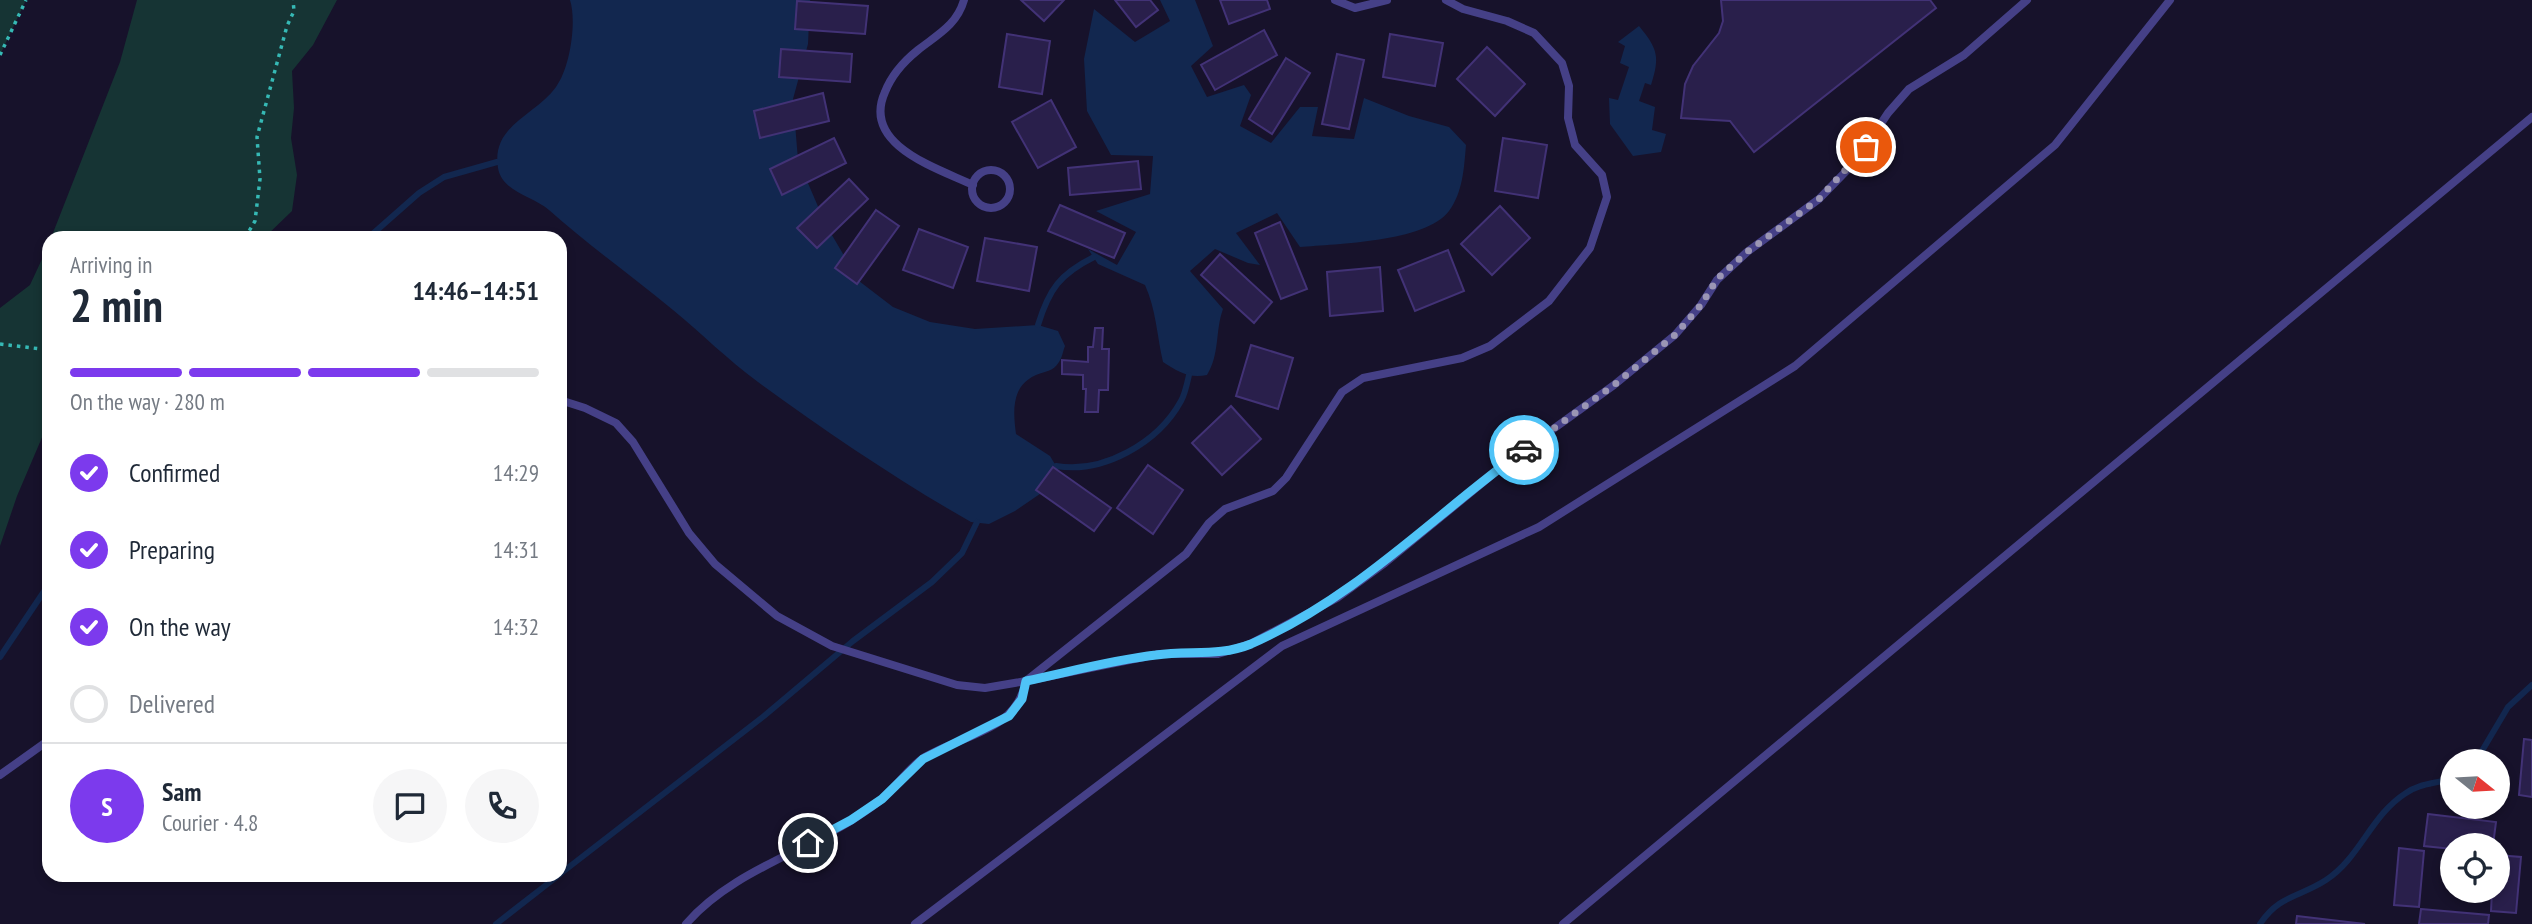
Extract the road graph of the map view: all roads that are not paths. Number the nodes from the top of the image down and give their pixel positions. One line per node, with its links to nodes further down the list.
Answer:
1 (964, 0): 8 (lane)
2 (1335, 0): 3 (lane)
3 (1387, 0)
4 (1446, 0): 10 (lane)
5 (2027, 0): 10 (lane)
6 (2170, 0): 14 (lane)
7 (2532, 117): 15 (lane)
8 (973, 184): 8 (lane)
9 (567, 402): 10 (lane)
10 (1026, 681): 13 (lane)
11 (42, 745): 12 (lane)
12 (0, 775)
13 (686, 924)
14 (915, 924)
15 (1563, 924)

